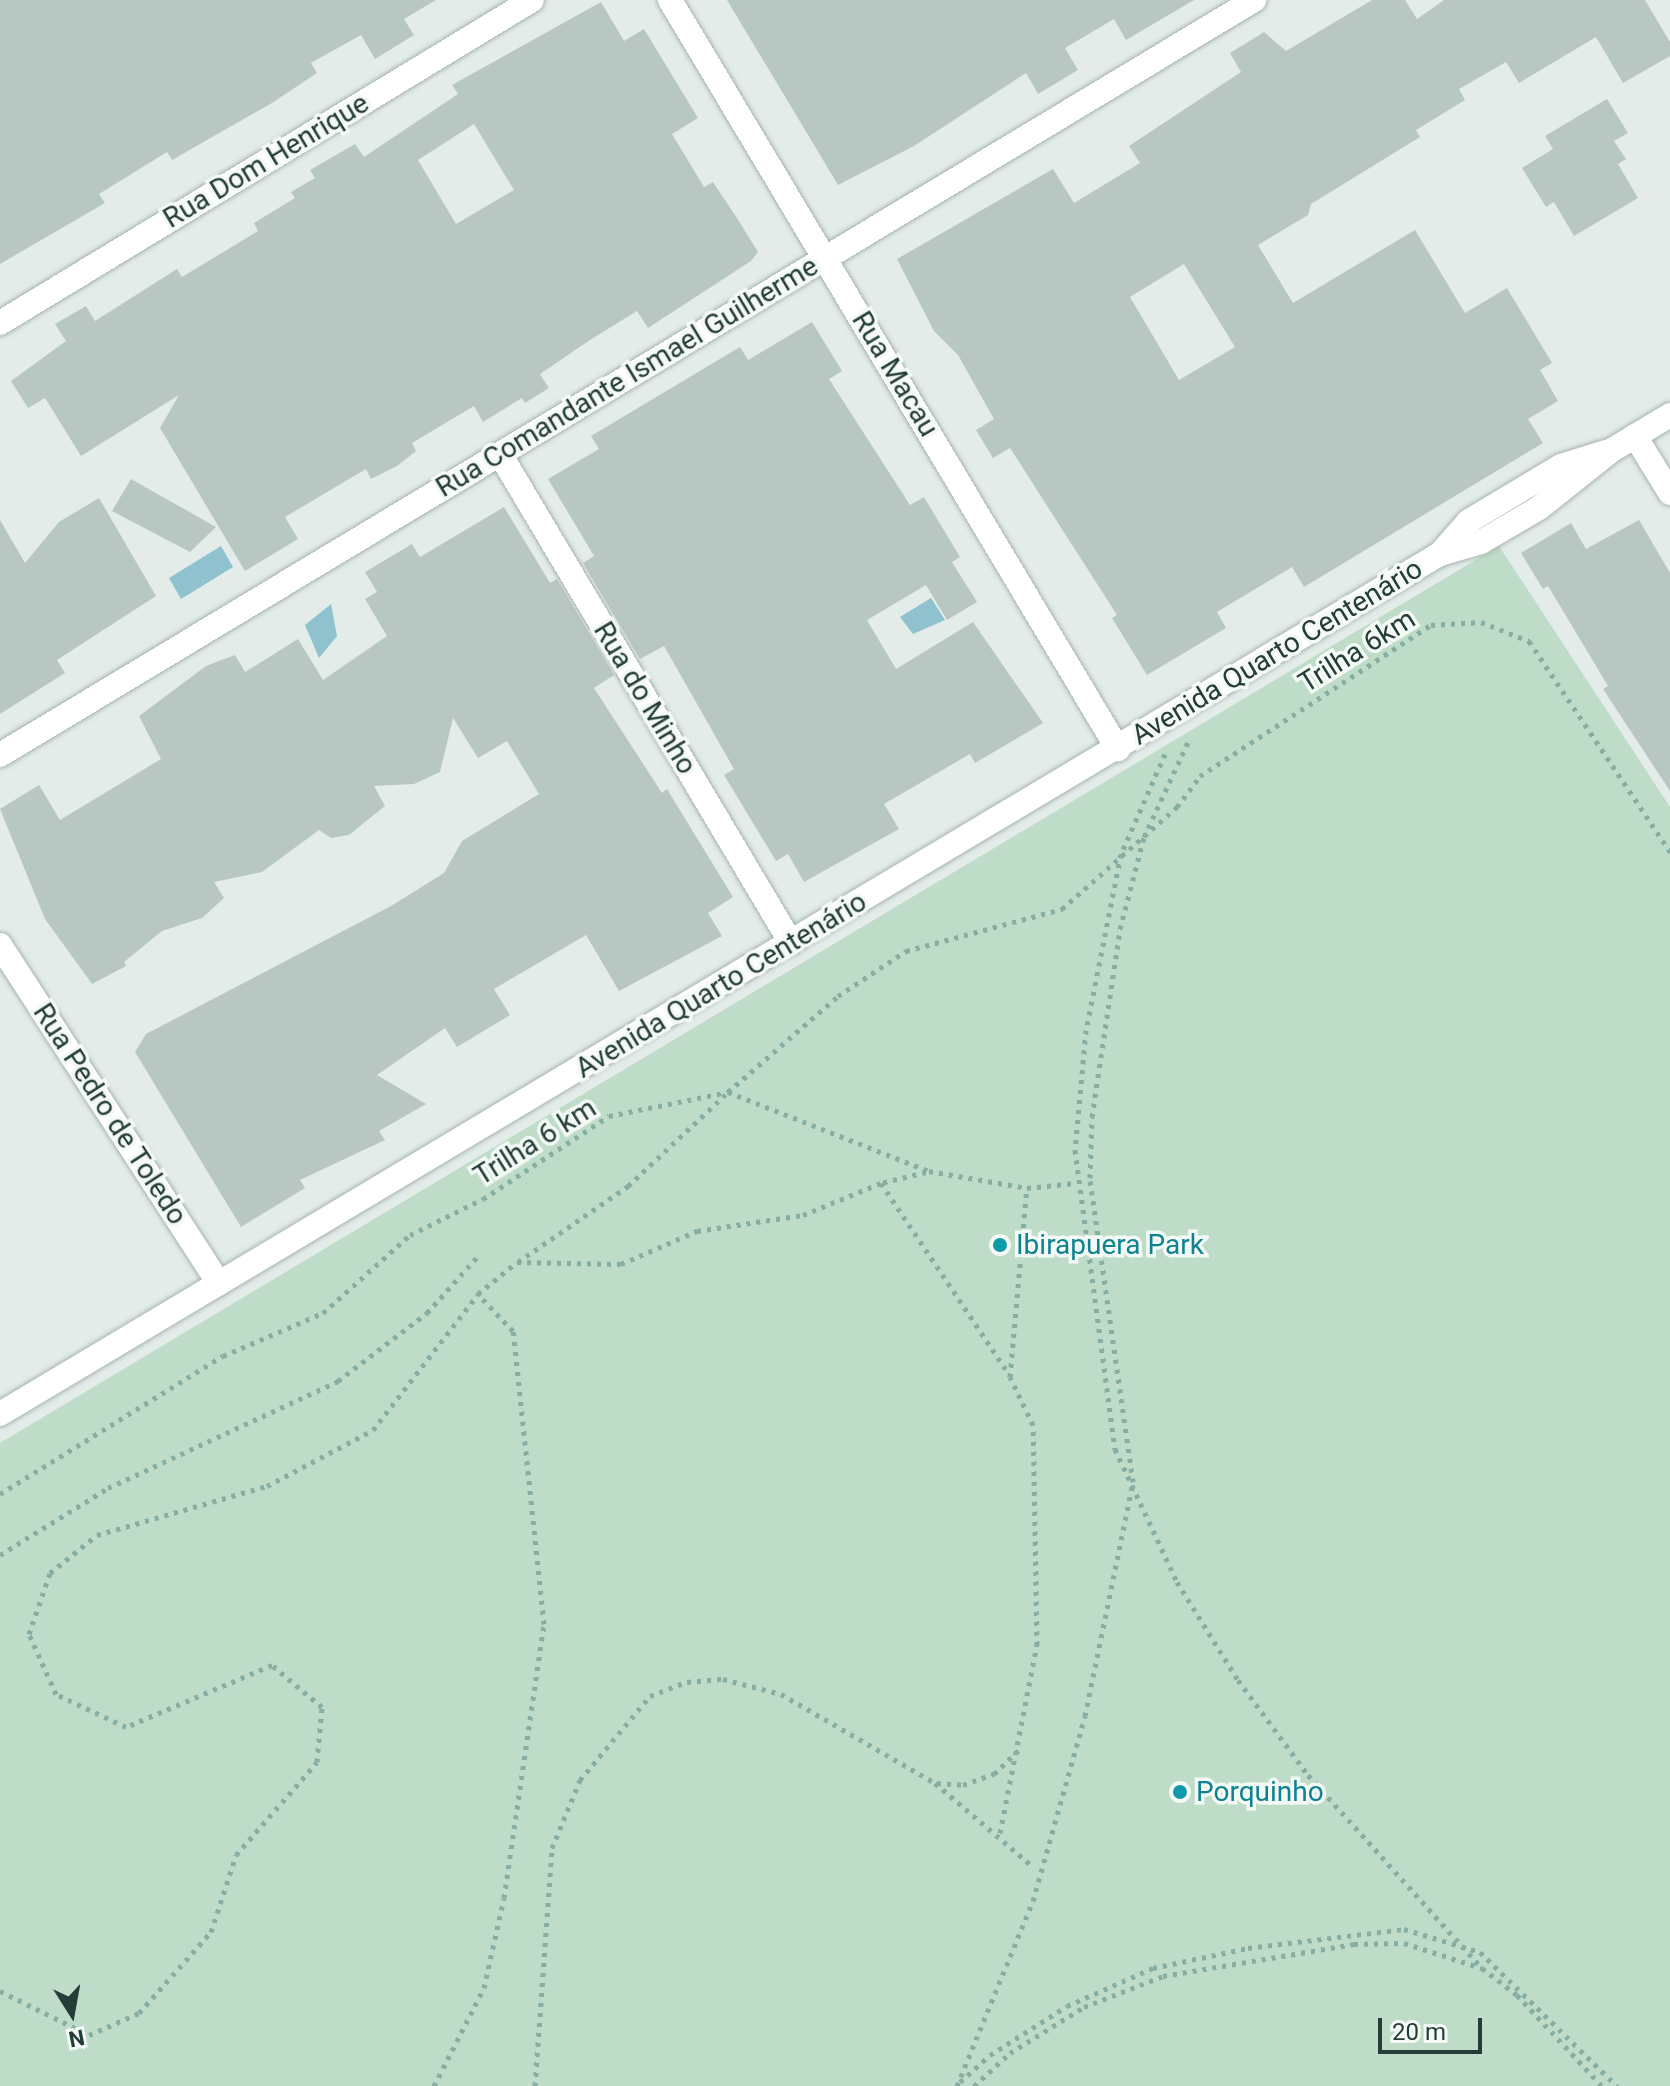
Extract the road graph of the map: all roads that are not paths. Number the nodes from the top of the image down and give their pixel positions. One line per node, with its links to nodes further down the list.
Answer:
1 (532, 0): 5 (street, Rua Dom Henrique)
2 (670, 0): 4 (street, Rua Macau)
3 (1254, 0): 4 (street, Rua Comandante Ismael Guilherme)
4 (825, 257): 8 (street, Rua Comandante Ismael Guilherme); 10 (street, Rua Macau)
5 (0, 323)
6 (1670, 415): 7 (street, Avenida Quarto Centenário)
7 (1635, 436): 9 (street); 10 (street, Avenida Quarto Centenário)
8 (500, 454): 11 (street, Rua Comandante Ismael Guilherme); 12 (street, Rua do Minho)
9 (1670, 493)
10 (1118, 749): 12 (street, Avenida Quarto Centenário)
11 (0, 755)
12 (791, 943): 14 (street, Avenida Quarto Centenário)
13 (0, 945): 14 (street, Rua Pedro de Toledo)
14 (219, 1283): 15 (street, Avenida Quarto Centenário)
15 (0, 1414)

